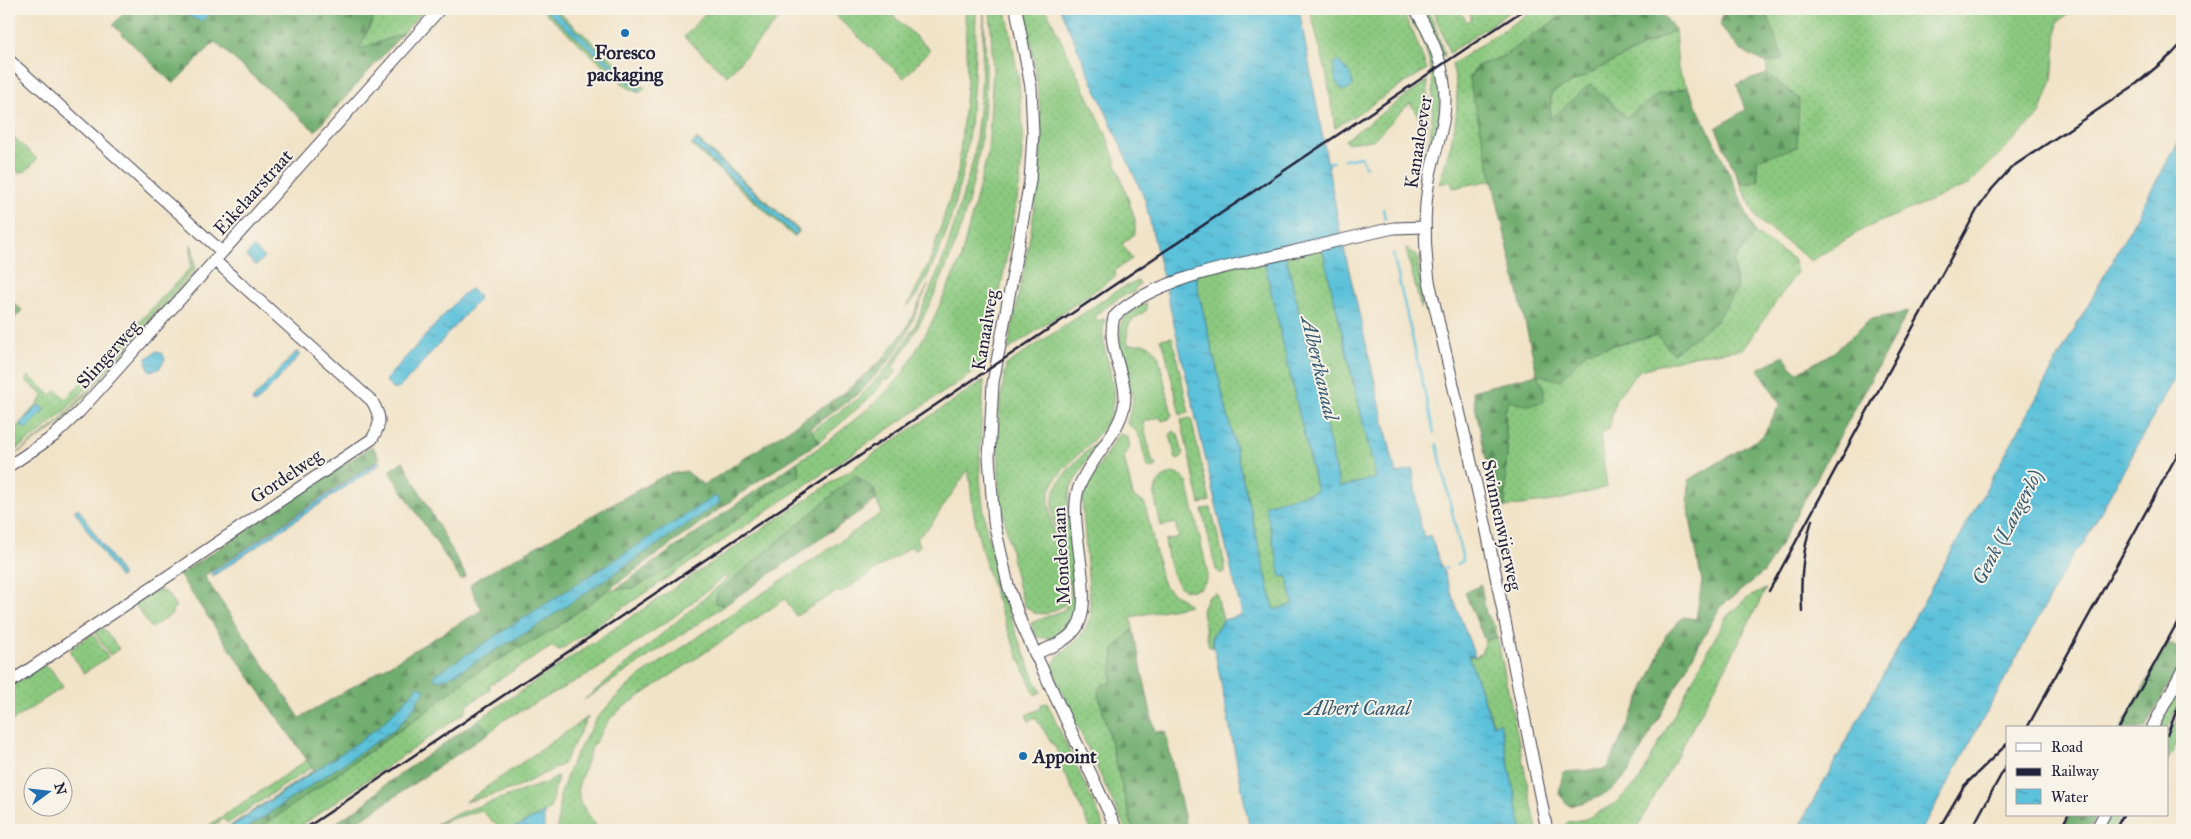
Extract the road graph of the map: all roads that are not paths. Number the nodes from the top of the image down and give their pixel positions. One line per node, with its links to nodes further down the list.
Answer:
1 (440, 9): 6 (street, Eikelaarstraat)
2 (1016, 9): 8 (street, Kanaalweg)
3 (1415, 9): 5 (street, Kanaaloever)
4 (9, 60): 6 (street, Eikelaarstraat)
5 (1424, 227): 8 (street, Mondeolaan); 14 (street, Swinnenwijerweg)
6 (218, 256): 7 (street, Slingerweg); 10 (street, Gordelweg)
7 (9, 466)
8 (1035, 654): 13 (street)
9 (2182, 671): 11 (street)
10 (9, 683)
11 (2153, 726)
12 (2103, 816): 15 (street)
13 (1114, 827)
14 (1547, 830)
15 (2096, 830)

